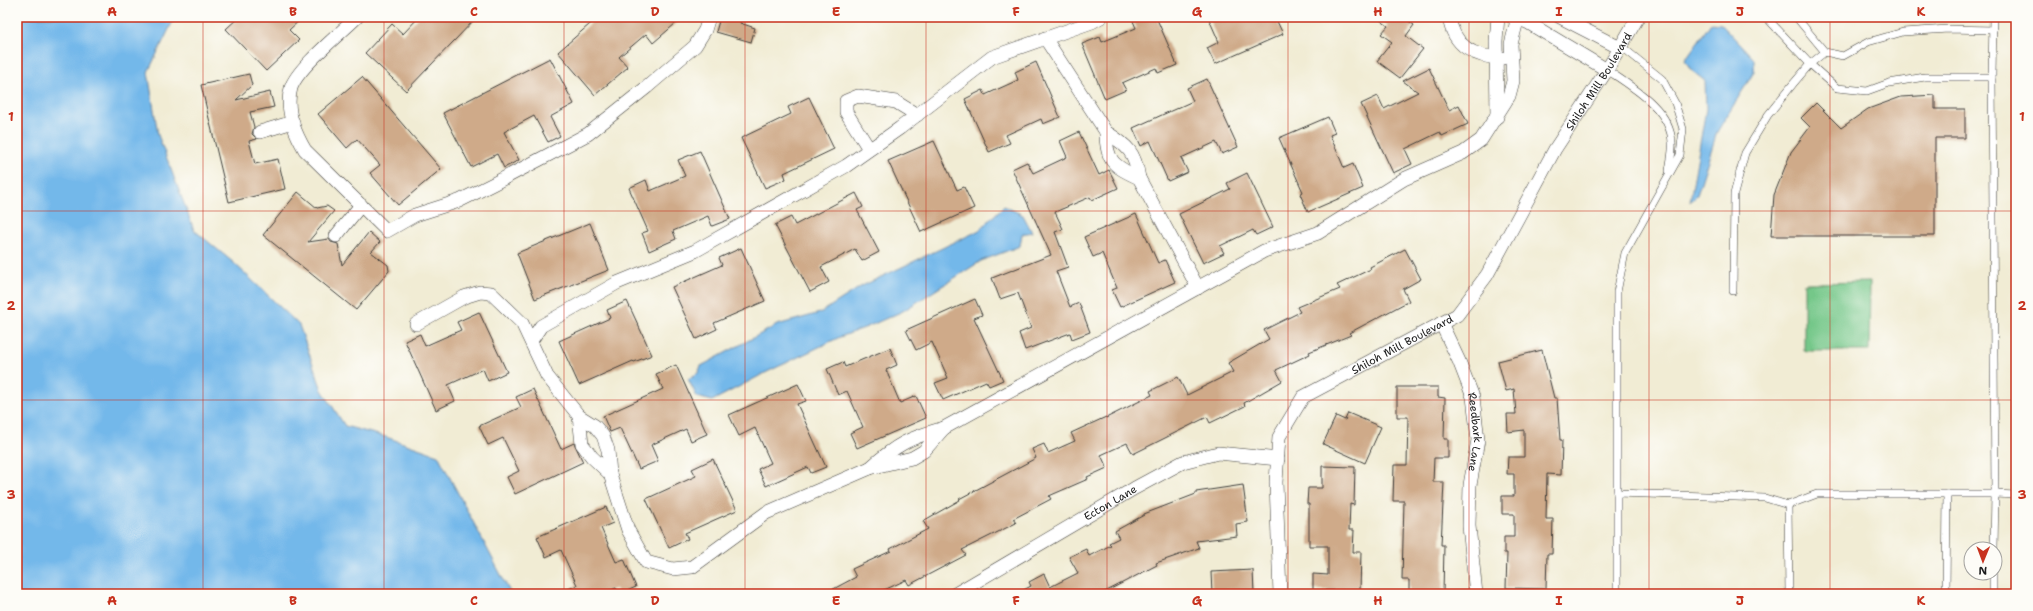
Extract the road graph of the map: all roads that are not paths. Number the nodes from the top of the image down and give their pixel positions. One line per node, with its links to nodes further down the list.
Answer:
1 (358, 17): 23 (street)
2 (709, 17): 29 (street)
3 (1101, 17): 13 (street)
4 (1449, 17): 17 (street)
5 (1498, 17): 17 (street)
6 (1560, 17): 14 (street)
7 (1638, 17): 14 (street, Shiloh Mill Boulevard)
8 (1766, 17): 18 (lane)
9 (1796, 17): 15 (lane)
10 (1993, 17): 12 (lane)
11 (1516, 18): 16 (street); 19 (street)
12 (1993, 30): 15 (lane); 20 (lane)
13 (1046, 38): 21 (street); 25 (street)
14 (1620, 47): 19 (street, Shiloh Mill Boulevard); 27 (lane)
15 (1825, 52): 18 (lane)
16 (1511, 57): 17 (street); 22 (street)
17 (1496, 58): 22 (street)
18 (1810, 64): 20 (lane); 32 (lane)
19 (1607, 70): 27 (lane); 34 (street, Shiloh Mill Boulevard)
20 (1992, 77): 43 (lane)
21 (917, 114): 26 (street); 26 (street)
22 (1497, 117): 31 (street)
23 (293, 122): 24 (street); 29 (street)
24 (260, 132)
25 (1106, 132): 28 (street); 28 (street)
26 (869, 149): 35 (street)
27 (1669, 175): 41 (lane)
28 (1138, 178): 31 (street)
29 (361, 205): 30 (street)
30 (336, 236)
31 (1198, 288): 37 (street)
32 (1734, 291)
33 (416, 324): 35 (street)
34 (1441, 324): 38 (street, Shiloh Mill Boulevard); 50 (street, Reedbark Lane)
35 (531, 341): 36 (street)
36 (578, 416): 40 (street); 40 (street)
37 (944, 428): 39 (street); 39 (street)
38 (1278, 459): 48 (street, Ecton Lane); 49 (street, Shiloh Mill Boulevard)
39 (870, 468): 40 (street)
40 (610, 474)
41 (1617, 494): 45 (lane); 51 (lane)
42 (1947, 494): 43 (lane); 45 (lane); 53 (lane)
43 (1995, 494): 44 (lane); 46 (lane)
44 (2016, 495)
45 (1788, 505): 52 (lane)
46 (1994, 541)
47 (1994, 581): 54 (lane)
48 (955, 594)
49 (1280, 594)
50 (1476, 594)
51 (1617, 594)
52 (1789, 594)
53 (1946, 594)
54 (1993, 594)

